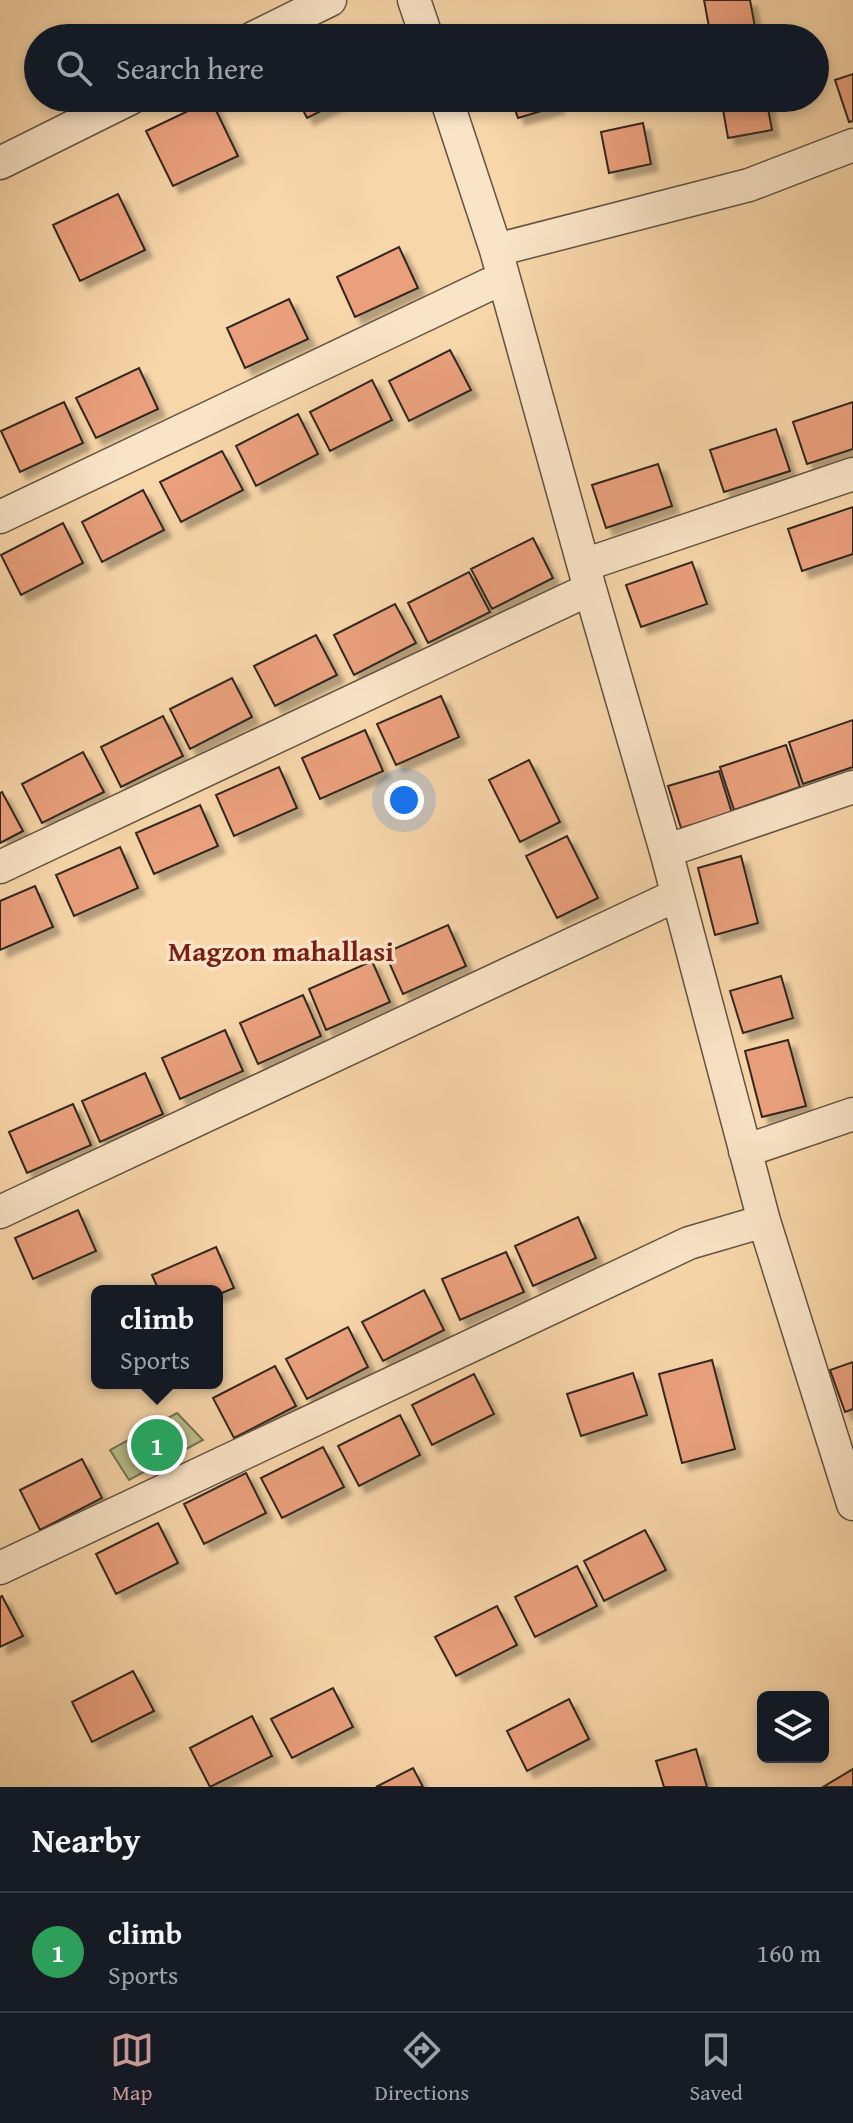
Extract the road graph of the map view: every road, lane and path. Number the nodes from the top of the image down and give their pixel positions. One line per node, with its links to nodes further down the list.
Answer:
1 (330, 0): 3 (street)
2 (414, 0): 4 (street)
3 (281, 24)
4 (422, 24)
5 (103, 112): 8 (street)
6 (451, 112): 9 (street)
7 (853, 145): 9 (street)
8 (0, 163)
9 (500, 265): 11 (street); 12 (street)
10 (853, 474): 12 (street)
11 (0, 517)
12 (587, 577): 14 (street); 15 (street)
13 (853, 787): 14 (street)
14 (666, 851): 16 (street)
15 (0, 867)
16 (677, 895): 18 (street); 19 (street)
17 (853, 1114): 18 (street)
18 (745, 1151): 20 (street)
19 (0, 1212)
20 (764, 1221): 21 (street); 23 (street)
21 (843, 1439): 22 (street)
22 (853, 1504)
23 (0, 1568)

